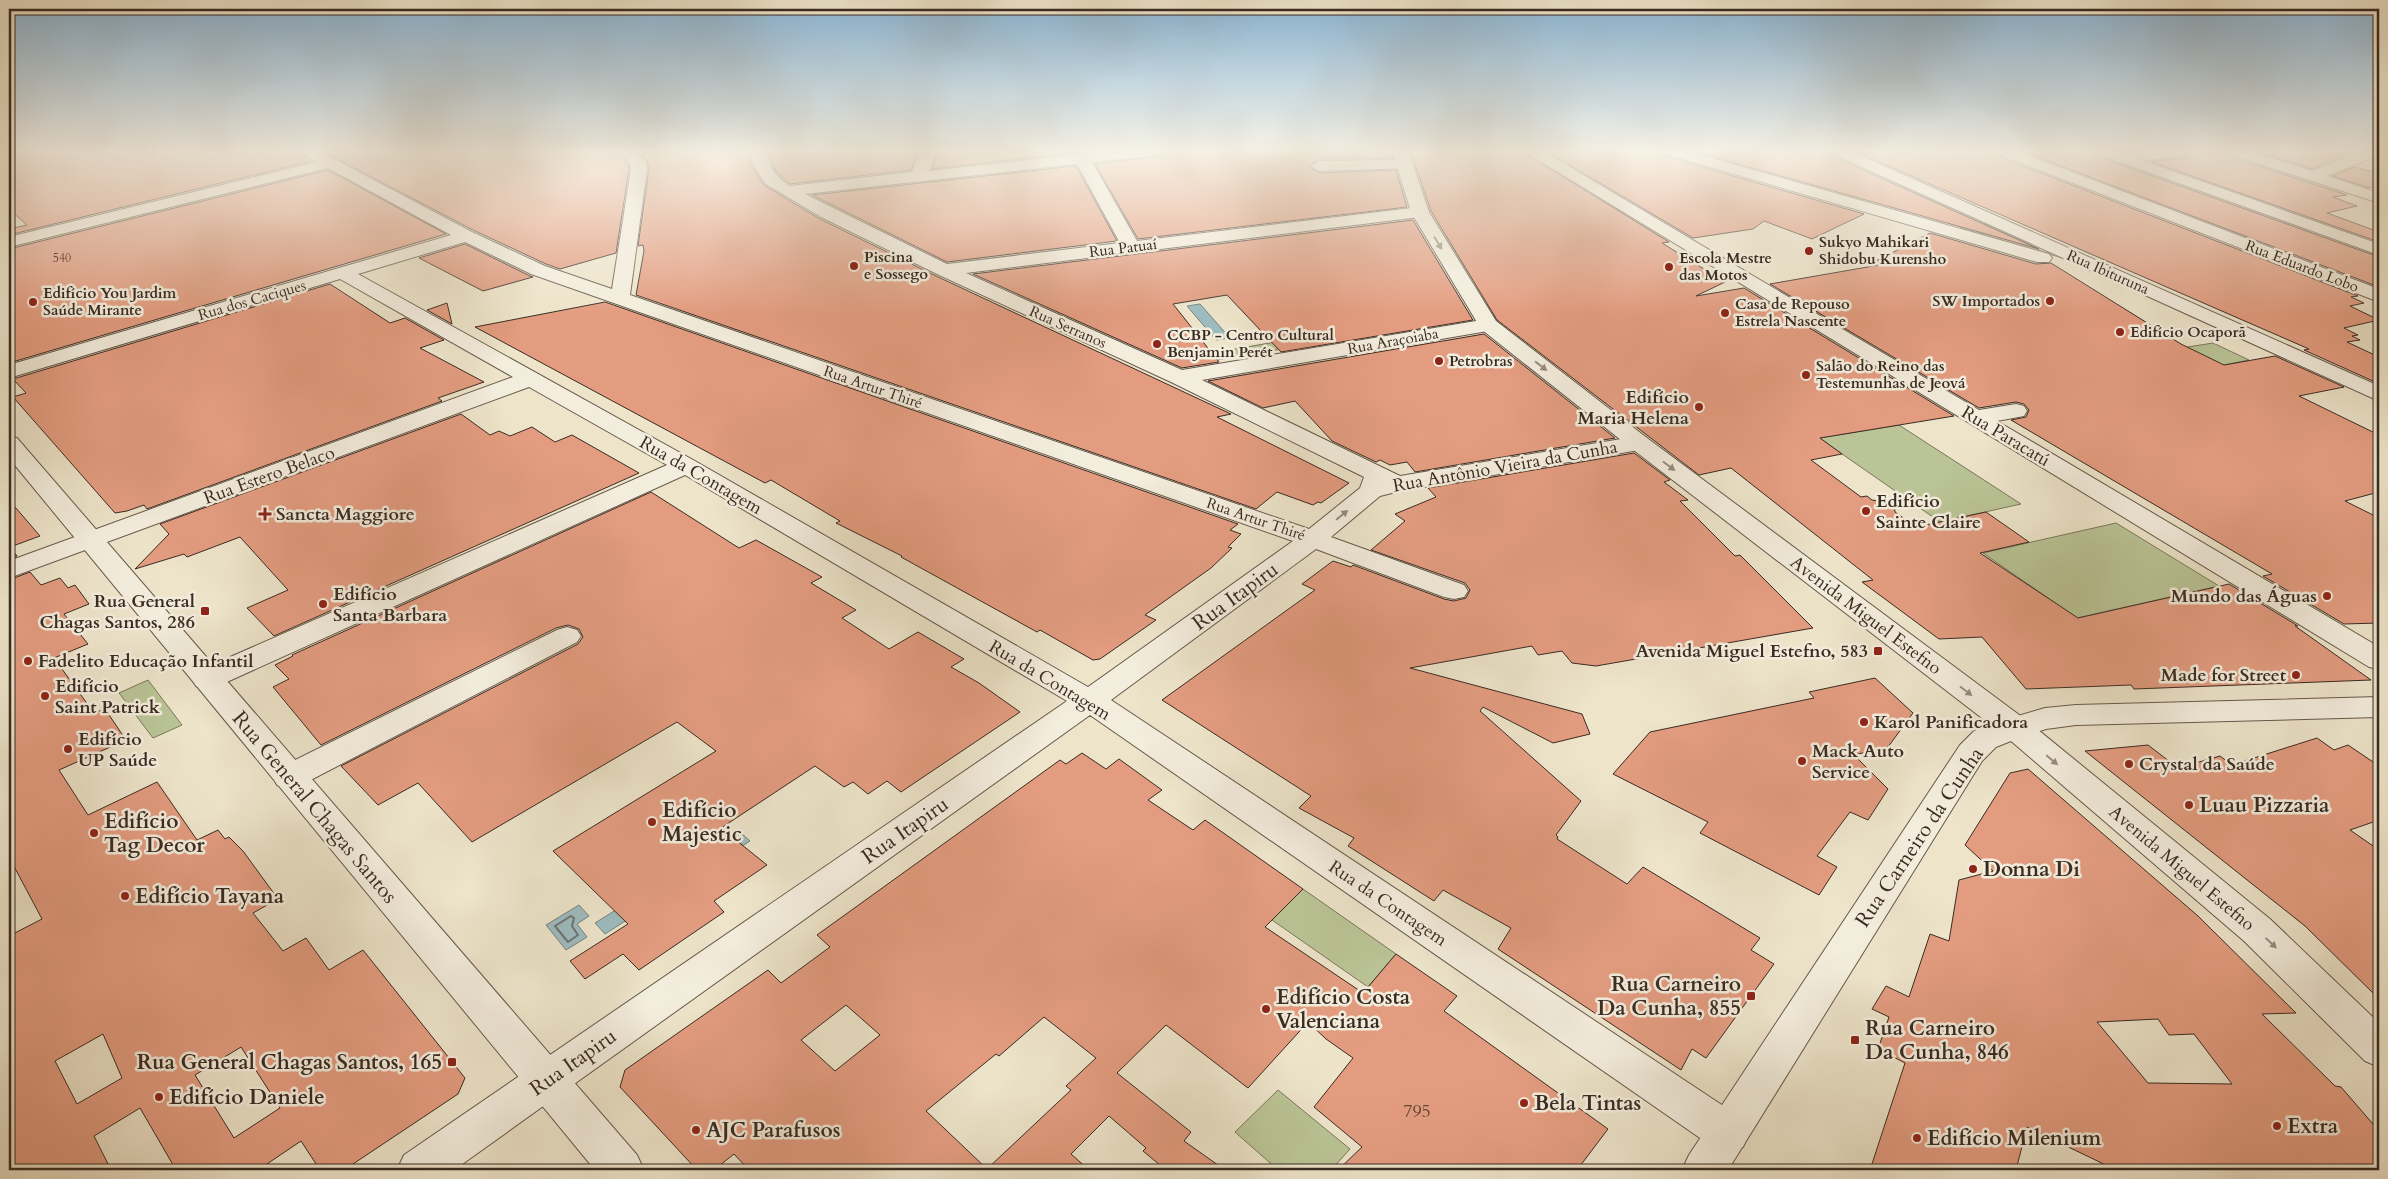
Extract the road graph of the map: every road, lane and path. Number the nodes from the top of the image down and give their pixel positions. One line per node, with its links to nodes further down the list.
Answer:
1 (159, 205): 14 (street)
2 (408, 205): 13 (street, Rua Artur Thiré)
3 (634, 205): 21 (street)
4 (814, 205): 17 (street, Rua Serranos)
5 (1107, 205): 15 (street)
6 (1418, 205): 12 (street, Avenida Miguel Estefno)
7 (1622, 205): 28 (street, Rua Paracatú)
8 (1859, 205): 19 (street)
9 (1959, 205): 19 (street, Rua Ibituruna)
10 (2143, 205): 20 (street, Rua Eduardo Lobo)
11 (2254, 205): 16 (street)
12 (1420, 212): 15 (street, Rua Patuaí); 22 (street, Avenida Miguel Estefno, one-way to 22)
13 (466, 236): 18 (street, Rua dos Caciques); 21 (street, Rua Artur Thiré)
14 (9, 242)
15 (1132, 247): 17 (street, Rua Patuaí)
16 (2379, 250)
17 (944, 270): 24 (street, Rua Serranos)
18 (343, 273): 23 (street, Rua dos Caciques); 25 (street, Rua da Contagem)
19 (2139, 285): 26 (street, Rua Ibituruna)
20 (2379, 296)
21 (620, 299): 33 (street, Rua Artur Thiré)
22 (1488, 325): 24 (street, Rua Araçoiaba); 30 (street, Avenida Miguel Estefno, one-way to 30)
23 (9, 372)
24 (1179, 377): 32 (street, Rua Serranos)
25 (529, 379): 31 (street, Rua da Contagem); 34 (street, Rua Estero Belaco)
26 (2379, 394)
27 (2016, 411): 28 (street)
28 (1976, 417): 38 (street, Rua Paracatú)
29 (9, 443): 34 (street, Rua General Chagas Santos)
30 (1639, 443): 32 (street, Rua Antônio Vieira da Cunha); 42 (street, Avenida Miguel Estefno, one-way to 42)
31 (686, 466): 39 (street); 40 (street, Rua da Contagem)
32 (1382, 483): 33 (street, Rua Itapiru, one-way to 32)
33 (1313, 539): 36 (street, Rua Artur Thiré); 40 (street, Rua Itapiru)
34 (90, 540): 35 (street, Rua Estero Belaco); 39 (street, Rua General Chagas Santos)
35 (9, 570)
36 (1454, 591)
37 (567, 636): 43 (street)
38 (2379, 660)
39 (207, 679): 43 (street, Rua General Chagas Santos)
40 (1090, 701): 45 (street, Rua Itapiru); 46 (street, Rua da Contagem)
41 (2379, 707): 42 (street, Rua Carneiro da Cunha)
42 (2015, 728): 44 (street, Avenida Miguel Estefno, one-way to 44); 46 (street, Rua Carneiro da Cunha)
43 (289, 777): 45 (street, Rua General Chagas Santos)
44 (2379, 1049)
45 (546, 1080): 47 (street, Rua Itapiru); 48 (street, Rua General Chagas Santos)
46 (1728, 1133): 49 (street, Rua Carneiro da Cunha)
47 (419, 1170)
48 (622, 1170)
49 (1704, 1170)

